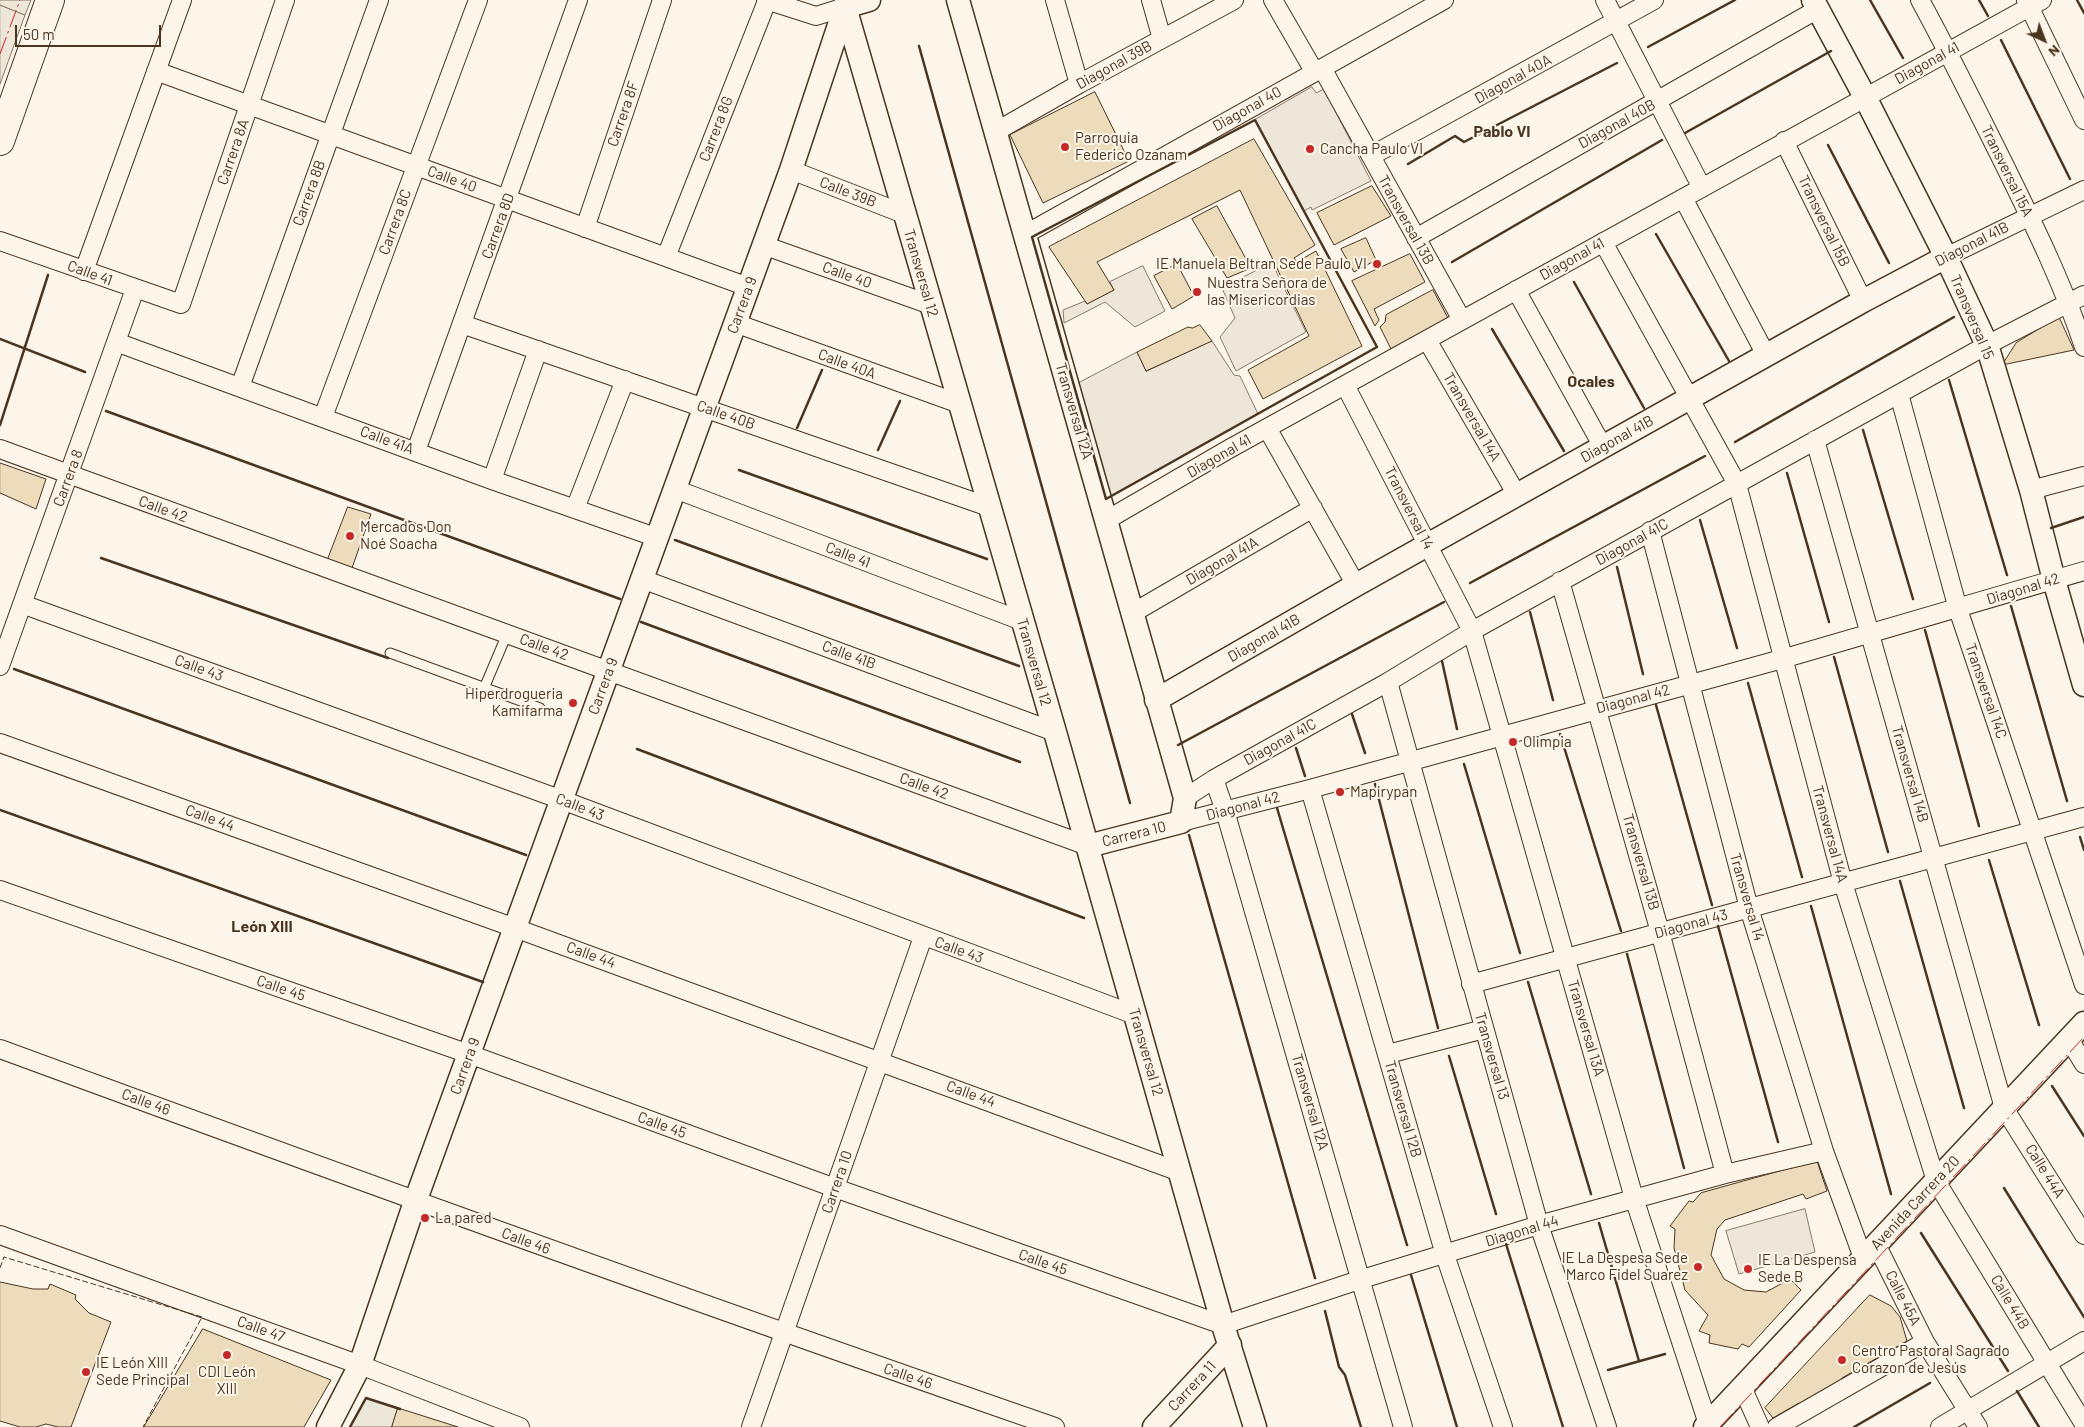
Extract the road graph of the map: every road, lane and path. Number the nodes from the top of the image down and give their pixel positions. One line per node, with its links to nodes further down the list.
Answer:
1 (50, 0): 34 (main road)
2 (182, 0): 26 (street)
3 (285, 0): 30 (street, Carrera 8A)
4 (379, 0): 33 (street, Carrera 8B)
5 (478, 0): 37 (street, Carrera 8C)
6 (578, 0): 42 (street, Carrera 8D)
7 (662, 0): 45 (street, Carrera 8F)
8 (766, 0): 20 (street); 51 (street, Carrera 8G)
9 (869, 0): 20 (street)
10 (958, 0): 32 (street, Transversal 12A)
11 (1055, 0): 27 (street)
12 (1151, 0): 23 (street)
13 (1234, 0): 23 (street, Diagonal 39B)
14 (1273, 0): 25 (street, Transversal 13B)
15 (1444, 0): 25 (street, Diagonal 40)
16 (1605, 0): 22 (street)
17 (1654, 0): 22 (street, Diagonal 40A)
18 (1920, 0): 24 (street, Transversal 15A)
19 (2032, 2): 24 (street, Diagonal 41); 31 (street)
20 (845, 3): 38 (street, Carrera 9); 43 (street, Transversal 12)
21 (1815, 5): 28 (street, Transversal 15); 29 (street, Diagonal 40B)
22 (1616, 21): 29 (street); 36 (street, Diagonal 40A)
23 (1162, 39): 27 (street, Diagonal 39B)
24 (1948, 52): 28 (street, Diagonal 41); 44 (street, Transversal 15A)
25 (1318, 69): 36 (street, Transversal 13B); 46 (street, Diagonal 40)
26 (156, 71): 30 (street, Calle 40); 53 (street)
27 (1079, 84): 32 (street, Diagonal 39B)
28 (1865, 97): 35 (street, Diagonal 41); 52 (street, Transversal 15)
29 (1658, 102): 39 (street); 47 (street, Diagonal 40B)
30 (249, 105): 33 (street, Calle 40); 59 (street, Carrera 8A)
31 (2084, 120)
32 (995, 132): 46 (street, Transversal 12A)
33 (330, 135): 37 (street, Calle 40); 72 (street, Carrera 8B)
34 (0, 141)
35 (1784, 142): 39 (street, Diagonal 41); 58 (street, Transversal 15B)
36 (1371, 156): 47 (street, Transversal 13B)
37 (416, 166): 42 (street, Calle 40); 77 (street, Carrera 8C)
38 (791, 170): 43 (street, Calle 39B); 50 (street, Carrera 9)
39 (1702, 188): 41 (street, Diagonal 41)
40 (2084, 190): 44 (street, Diagonal 41B)
41 (1683, 198): 49 (street, Diagonal 41); 69 (street)
42 (508, 200): 45 (street, Calle 40); 63 (street, Carrera 8D)
43 (904, 214): 60 (street, Transversal 12)
44 (2029, 216): 52 (street, Diagonal 41B); 57 (street, Transversal 15A)
45 (585, 228): 51 (street, Calle 40)
46 (1024, 235): 93 (street, Transversal 12A)
47 (1416, 238): 61 (street, Transversal 13B)
48 (0, 242): 53 (street, Calle 41)
49 (1603, 242): 56 (street, Diagonal 41); 74 (street)
50 (764, 245): 54 (street, Carrera 9); 60 (street, Calle 40)
51 (666, 257): 54 (street, Calle 40)
52 (1946, 257): 58 (street, Diagonal 41B); 66 (street, Transversal 15)
53 (84, 271): 55 (street, Calle 41)
54 (748, 287): 62 (street, Carrera 9)
55 (136, 289): 59 (street, Calle 41); 65 (street, Carrera 8)
56 (1516, 290): 61 (street, Diagonal 41); 80 (street)
57 (2077, 298): 66 (street, Diagonal 41C); 67 (street, Transversal 15A)
58 (1863, 301): 69 (street, Diagonal 41B)
59 (181, 304)
60 (930, 305): 75 (street, Transversal 12)
61 (1462, 320): 64 (street, Diagonal 41)
62 (735, 323): 75 (street, Calle 40A); 76 (street, Carrera 9)
63 (462, 324): 68 (street, Calle 40B); 82 (street, Carrera 8D)
64 (1427, 340): 71 (street, Diagonal 41); 89 (street, Transversal 14A)
65 (116, 342): 72 (street, Calle 41A); 83 (street, Carrera 8)
66 (1987, 344): 73 (street, Diagonal 41C); 88 (street, Transversal 15)
67 (2084, 347)
68 (538, 350): 70 (street, Calle 40B); 85 (street)
69 (1766, 355): 74 (street, Diagonal 41B)
70 (625, 380): 76 (street, Calle 40B); 92 (street)
71 (1345, 385): 78 (street, Diagonal 41); 96 (street, Transversal 14)
72 (240, 387): 77 (street, Calle 41A)
73 (1899, 394): 79 (street, Diagonal 41C); 103 (street, Transversal 14C)
74 (1690, 398): 80 (street, Diagonal 41B); 86 (street)
75 (960, 404): 90 (street, Transversal 12)
76 (704, 407): 87 (street, Carrera 9); 90 (street, Calle 40B)
77 (324, 416): 82 (street, Calle 41A)
78 (1267, 428): 91 (street); 93 (street, Diagonal 41)
79 (1815, 440): 86 (street, Diagonal 41C); 107 (street, Transversal 14B)
80 (1603, 447): 89 (street, Diagonal 41B)
81 (0, 450): 83 (street, Calle 42)
82 (416, 451): 85 (street, Calle 41A)
83 (68, 475): 102 (street, Carrera 8); 108 (street, Calle 42)
84 (2084, 476): 88 (street)
85 (492, 480): 92 (street, Calle 41A)
86 (1737, 484): 94 (street, Diagonal 41C); 110 (street, Transversal 14A)
87 (675, 489): 95 (street, Carrera 9); 105 (street, Calle 41)
88 (2032, 490): 99 (street, Transversal 15)
89 (1517, 495): 96 (street, Diagonal 41B)
90 (989, 507): 105 (street, Transversal 12)
91 (1312, 508): 101 (street); 104 (street, Diagonal 41A)
92 (575, 509): 95 (street, Calle 41A)
93 (1105, 521): 104 (street, Transversal 12A)
94 (1650, 532): 100 (street, Diagonal 41C); 114 (street, Transversal 14)
95 (658, 538): 98 (street, Carrera 9)
96 (1428, 544): 101 (street, Diagonal 41B); 106 (street, Transversal 14)
97 (2084, 571): 99 (street, Diagonal 42)
98 (642, 579): 112 (street, Carrera 9); 120 (street, Calle 41B)
99 (2054, 580): 103 (street, Diagonal 42); 115 (street, Transversal 15)
100 (1560, 581): 106 (street, Diagonal 41C); 119 (street, Transversal 13B)
101 (1356, 585): 117 (street, Diagonal 41B)
102 (22, 604): 111 (street, Carrera 8); 127 (street, Calle 43)
103 (1958, 609): 107 (street, Diagonal 42); 131 (street, Transversal 14C)
104 (1131, 614): 117 (street, Transversal 12A)
105 (1022, 621): 120 (street, Transversal 12)
106 (1472, 630): 113 (street, Diagonal 41C); 121 (street, Transversal 13A)
107 (1870, 633): 110 (street, Diagonal 42); 133 (street, Transversal 14B)
108 (507, 634): 112 (street, Calle 42); 116 (lane)
109 (390, 653): 116 (lane)
110 (1782, 659): 114 (street, Diagonal 42); 134 (street, Transversal 14A)
111 (0, 666)
112 (608, 671): 127 (street, Carrera 9); 132 (street, Calle 42)
113 (1388, 682): 123 (street, Transversal 13); 124 (street, Diagonal 41C)
114 (1689, 684): 119 (street, Diagonal 42); 136 (street, Transversal 14)
115 (2084, 685)
116 (485, 686): 118 (lane)
117 (1156, 700): 126 (street, Transversal 12A)
118 (540, 708)
119 (1597, 709): 121 (street, Diagonal 42); 138 (street, Transversal 13B)
120 (1055, 732): 132 (street, Transversal 12)
121 (1502, 736): 123 (street, Diagonal 42); 140 (street, Transversal 13A)
122 (0, 743): 137 (street, Calle 44)
123 (1410, 761): 125 (street, Diagonal 42); 141 (street, Transversal 13)
124 (1214, 779): 126 (street, Diagonal 41C); 128 (street, Transversal 12A)
125 (1310, 789): 128 (street, Diagonal 42); 149 (street, Transversal 12B)
126 (1185, 798): 130 (street, Transversal 12A)
127 (562, 800): 137 (street, Carrera 9); 139 (street, Calle 43)
128 (1225, 811): 130 (street, Diagonal 42); 165 (street, Transversal 12A)
129 (2084, 817): 131 (street, Diagonal 43)
130 (1181, 822): 132 (street, Carrera 10)
131 (2033, 831): 133 (street, Diagonal 43); 142 (street, Transversal 14C)
132 (1088, 846): 143 (street, Transversal 12)
133 (1934, 858): 134 (street, Diagonal 43); 152 (street, Transversal 14B)
134 (1842, 883): 136 (street, Diagonal 43); 156 (street, Transversal 14A)
135 (0, 890): 148 (street, Calle 45)
136 (1749, 908): 138 (street, Diagonal 43); 153 (street, Transversal 14)
137 (515, 928): 148 (street, Carrera 9); 150 (street, Calle 44)
138 (1660, 932): 140 (street, Diagonal 43); 155 (street, Transversal 13B)
139 (924, 936): 143 (street, Calle 43); 150 (street, Carrera 10)
140 (1566, 958): 141 (street, Diagonal 43); 158 (street, Transversal 13A)
141 (1471, 984): 145 (street, Transversal 13)
142 (2084, 985)
143 (1135, 1015): 154 (street, Transversal 12)
144 (2084, 1023): 146 (street, Avenida Carrera 20)
145 (1484, 1029): 149 (street); 160 (street, Transversal 13)
146 (2069, 1039): 151 (street); 152 (street, Avenida Carrera 20)
147 (0, 1049): 159 (street, Calle 46)
148 (469, 1054): 157 (street, Calle 45); 159 (street, Carrera 9)
149 (1388, 1054): 164 (street, Transversal 12B)
150 (880, 1060): 154 (street, Calle 44); 157 (street, Carrera 10)
151 (2084, 1064)
152 (2004, 1108): 156 (street, Avenida Carrera 20); 162 (street, Calle 44A)
153 (1824, 1151): 155 (street, Diagonal 44); 163 (street, Transversal 14)
154 (1180, 1172): 167 (street, Transversal 12)
155 (1725, 1174): 158 (street, Diagonal 44)
156 (1936, 1181): 163 (street, Avenida Carrera 20); 170 (street, Calle 44B)
157 (835, 1188): 166 (street, Carrera 10); 167 (street, Calle 45)
158 (1634, 1198): 160 (street, Diagonal 44); 175 (street, Transversal 13A)
159 (416, 1202): 166 (street, Calle 46); 171 (street, Carrera 9)
160 (1539, 1225): 164 (street, Diagonal 44); 184 (street, Transversal 13)
161 (0, 1235): 171 (street, Calle 47)
162 (2084, 1236)
163 (1870, 1251): 169 (street, Calle 45A); 172 (street, Avenida Carrera 20)
164 (1445, 1255): 165 (street, Diagonal 44); 183 (street, Transversal 12B)
165 (1362, 1279): 167 (street, Diagonal 44); 182 (street, Transversal 12A)
166 (784, 1334): 178 (street, Carrera 10); 179 (street, Calle 46)
167 (1227, 1335): 180 (street, Carrera 11); 181 (street)
168 (2084, 1341): 170 (street)
169 (1925, 1342): 173 (street, Calle 45A); 186 (street)
170 (2047, 1363): 173 (street); 174 (street, Calle 44B)
171 (360, 1365): 176 (street, Carrera 9); 177 (street, Calle 47)
172 (1742, 1387): 175 (street, Avenida Carrera 20); 185 (street)
173 (1968, 1410): 187 (street); 188 (street, Calle 45A)
174 (2084, 1424)
175 (1706, 1425)
176 (328, 1427)
177 (520, 1427)
178 (751, 1427)
179 (1055, 1427)
180 (1154, 1427)
181 (1255, 1427)
182 (1403, 1427)
183 (1503, 1427)
184 (1607, 1427)
185 (1760, 1427)
186 (1777, 1427)
187 (1940, 1427)
188 (1978, 1427)

